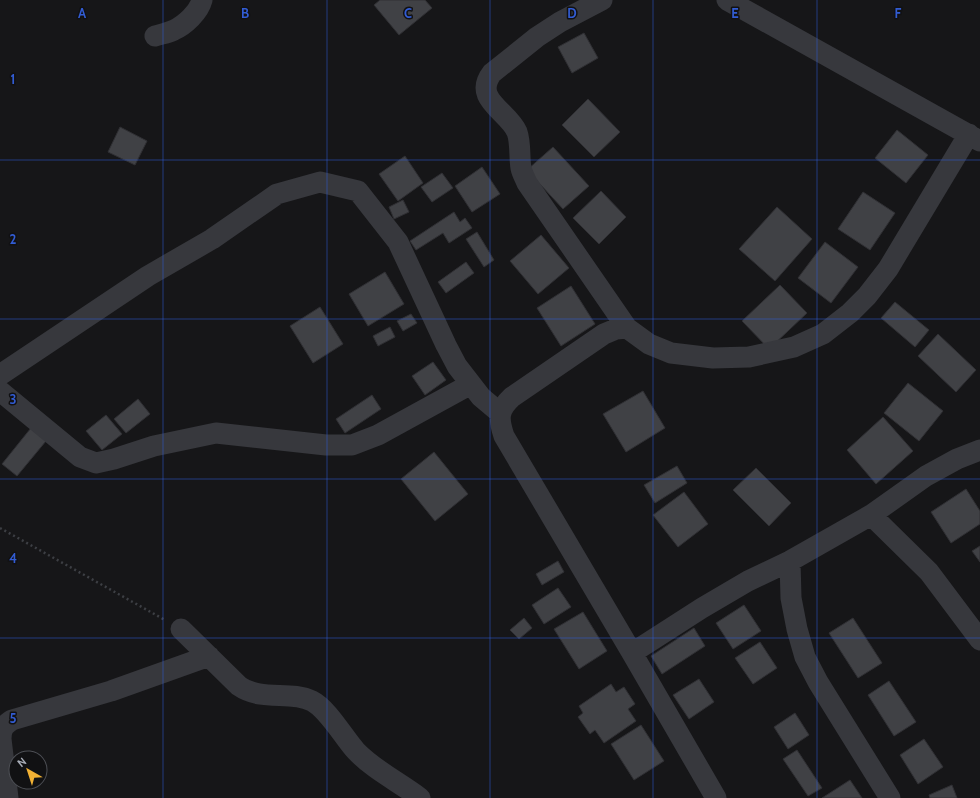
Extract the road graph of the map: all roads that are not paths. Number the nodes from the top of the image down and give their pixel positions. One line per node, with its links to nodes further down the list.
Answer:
1 (202, 0): 4 (street)
2 (602, 0): 6 (street)
3 (727, 0): 5 (street)
4 (155, 36)
5 (974, 138): 6 (street)
6 (627, 328): 10 (street)
7 (0, 376): 8 (street)
8 (471, 384): 9 (street); 10 (street)
9 (0, 391)
10 (500, 413): 16 (street)
11 (980, 450): 12 (street)
12 (871, 515): 13 (street); 15 (street)
13 (790, 561): 16 (street); 22 (street)
14 (181, 629): 17 (street)
15 (980, 640)
16 (632, 653): 21 (street)
17 (209, 656): 18 (street); 20 (street)
18 (0, 731): 19 (street)
19 (8, 798)
20 (420, 798)
21 (716, 798)
22 (890, 798)

